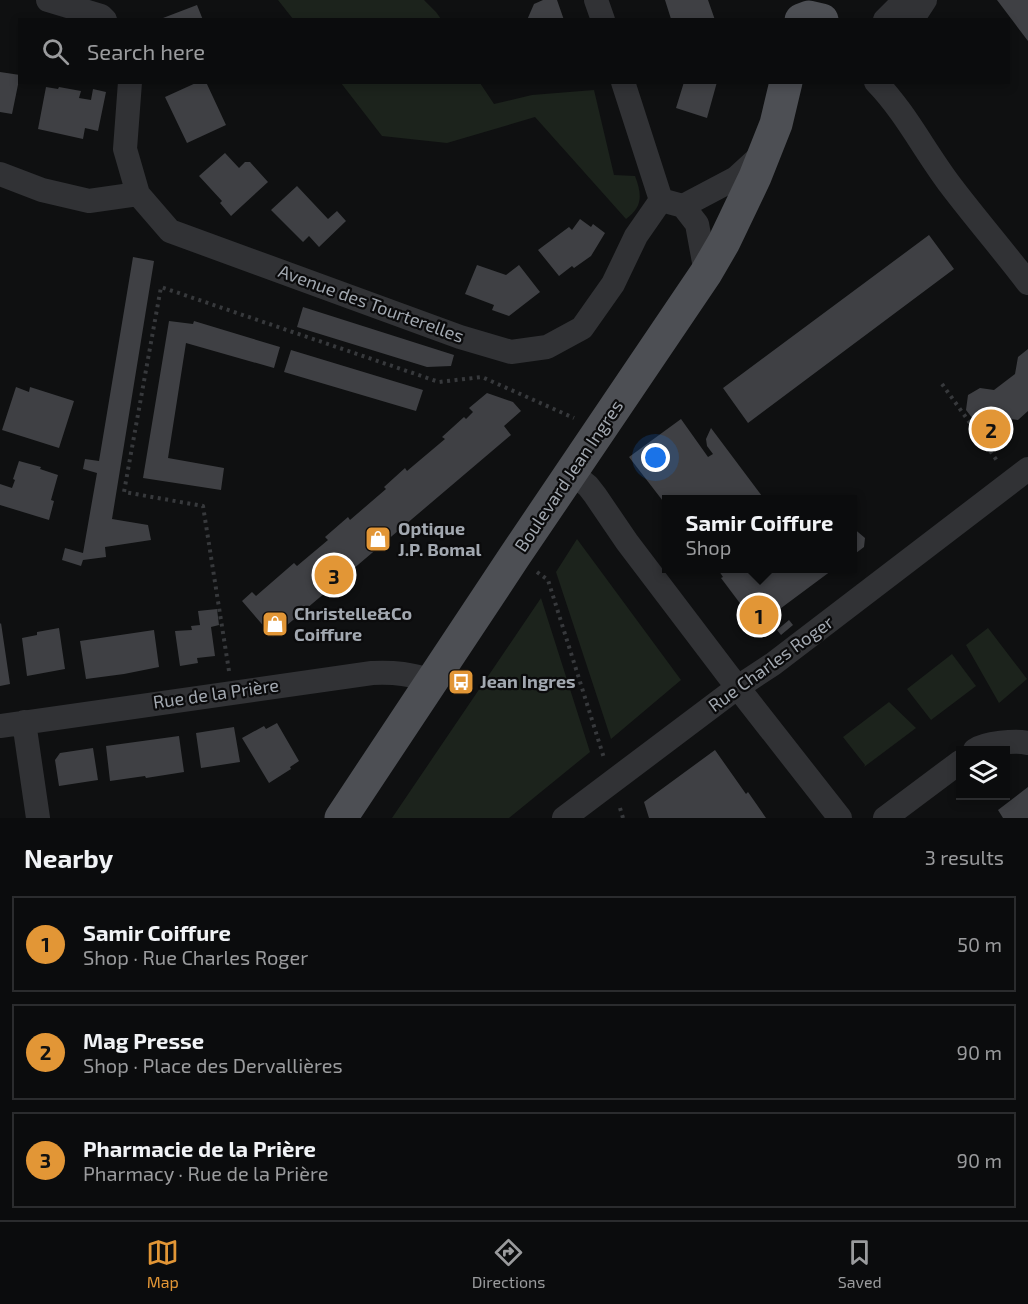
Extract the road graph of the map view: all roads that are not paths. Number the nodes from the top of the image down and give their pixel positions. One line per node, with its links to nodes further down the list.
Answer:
1 (48, 0): 7 (street)
2 (596, 0): 8 (street)
3 (806, 0): 9 (main road)
4 (825, 0): 10 (main road)
5 (905, 0): 11 (street)
6 (926, 0): 12 (street)
7 (103, 18)
8 (602, 18)
9 (801, 18)
10 (824, 18)
11 (887, 18)
12 (913, 18)
13 (130, 84): 22 (street, Avenue des Tourterelles)
14 (624, 84): 23 (street)
15 (785, 84): 20 (main road, Boulevard Jean Ingres)
16 (799, 84): 20 (main road, Boulevard Jean Ingres)
17 (878, 84): 19 (street)
18 (896, 84): 19 (street)
19 (904, 116): 25 (street)
20 (770, 138): 23 (street); 24 (main road, Boulevard Jean Ingres)
21 (0, 174): 22 (street)
22 (138, 194): 23 (street, Avenue des Tourterelles)
23 (672, 203): 24 (street)
24 (706, 273): 26 (main road, Boulevard Jean Ingres)
25 (1028, 283)
26 (572, 473): 28 (main road, Boulevard Jean Ingres); 29 (street)
27 (1020, 475): 29 (street, Rue Charles Roger)
28 (432, 681): 30 (street, Rue de la Prière); 35 (main road, Boulevard Jean Ingres)
29 (738, 687): 36 (street, Rue Charles Roger); 37 (street)
30 (12, 724): 34 (street)
31 (1028, 743): 32 (street)
32 (989, 746)
33 (956, 765): 38 (street)
34 (38, 818)
35 (341, 818)
36 (564, 818)
37 (840, 818)
38 (885, 818)

